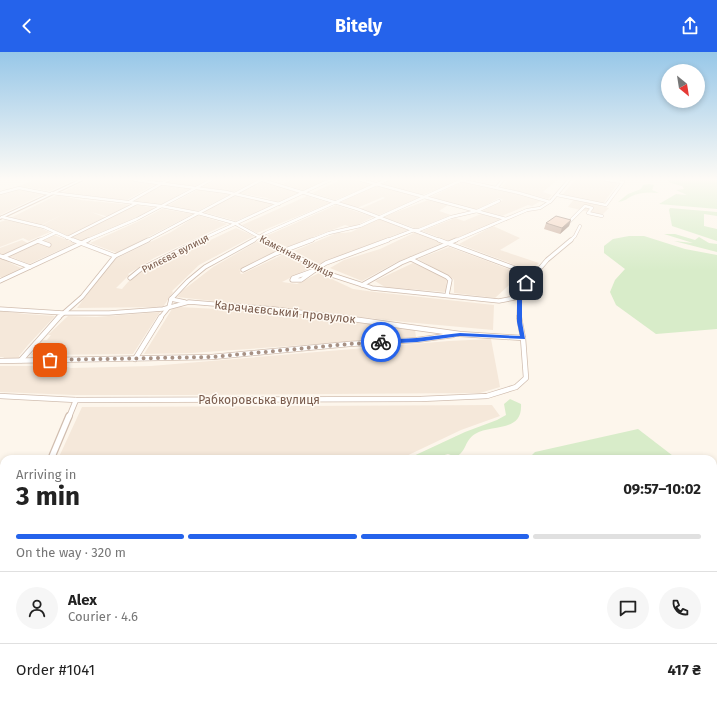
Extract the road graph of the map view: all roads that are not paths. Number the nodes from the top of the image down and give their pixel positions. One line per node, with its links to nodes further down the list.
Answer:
1 (17, 210): 17 (street)
2 (122, 210): 25 (street)
3 (153, 210): 27 (street)
4 (184, 210): 14 (street, Камєнная вулиця)
5 (203, 210): 14 (street)
6 (264, 210): 20 (street, Рилєєва вулиця)
7 (317, 210): 24 (street)
8 (359, 210): 16 (street)
9 (393, 210): 16 (street)
10 (526, 210): 18 (street)
11 (580, 210): 19 (street)
12 (590, 210): 15 (street)
13 (477, 211): 18 (street); 22 (street)
14 (198, 213): 20 (street, Камєнная вулиця); 32 (street)
15 (602, 216)
16 (378, 217): 22 (street); 30 (street)
17 (1, 218): 23 (street)
18 (507, 219): 28 (street)
19 (568, 222)
20 (234, 223): 24 (street, Камєнная вулиця); 38 (street, Рилєєва вулиця)
21 (580, 226): 37 (street)
22 (414, 230): 28 (street); 35 (street)
23 (55, 233): 25 (street); 26 (street)
24 (259, 237): 30 (street, Камєнная вулиця); 43 (street)
25 (66, 238): 27 (street)
26 (38, 241): 29 (street); 31 (street)
27 (80, 243): 32 (street); 34 (street)
28 (449, 244): 33 (street); 37 (street)
29 (50, 245)
30 (285, 250): 35 (street, Камєнная вулиця); 36 (street)
31 (2, 256): 34 (street)
32 (115, 256): 47 (street)
33 (411, 259): 40 (street); 41 (street)
34 (30, 267): 39 (street)
35 (317, 269): 35 (street); 40 (street, Камєнная вулиця)
36 (243, 270)
37 (533, 275): 42 (street)
38 (130, 278)
39 (1, 280)
40 (362, 285): 41 (street, Камєнная вулиця)
41 (447, 295): 42 (street, Камєнная вулиця)
42 (520, 297): 49 (street)
43 (171, 299): 44 (street, Карачаєвський провулок); 45 (street)
44 (189, 302): 45 (street, Карачаєвський провулок); 48 (street, Карачаєвський провулок)
45 (168, 307): 47 (street, Карачаєвський провулок); 50 (street)
46 (0, 309): 47 (street, Карачаєвський провулок)
47 (63, 313): 51 (street)
48 (460, 334): 49 (street, Карачаєвський провулок); 50 (street)
49 (523, 338): 54 (street, Рабкоровська вулиця)
50 (136, 359): 51 (street)
51 (21, 360): 52 (street)
52 (0, 361)
53 (0, 396): 54 (street, Рабкоровська вулиця)
54 (76, 400): 55 (street)
55 (53, 455)

